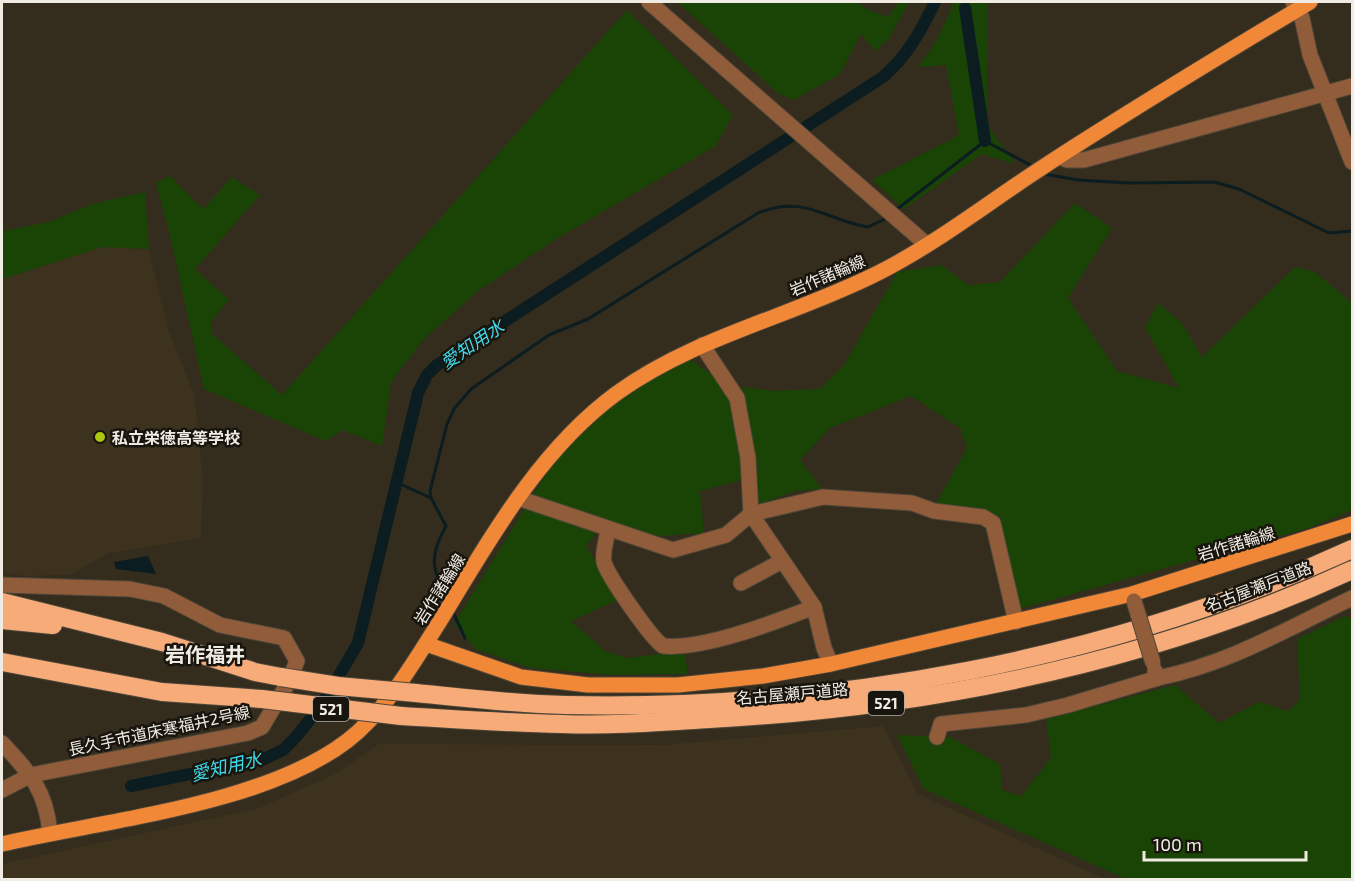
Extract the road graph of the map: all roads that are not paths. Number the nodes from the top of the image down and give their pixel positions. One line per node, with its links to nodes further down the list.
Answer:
1 (649, 2): 7 (street)
2 (1300, 4): 4 (street); 5 (main road, 岩作諸輪線)
3 (1353, 86): 4 (street)
4 (1326, 94): 5 (street); 6 (street)
5 (1053, 160): 7 (main road, 岩作諸輪線)
6 (1353, 162)
7 (926, 244): 8 (main road, 岩作諸輪線)
8 (702, 345): 9 (main road, 岩作諸輪線); 10 (street)
9 (518, 498): 12 (street); 25 (main road, 岩作諸輪線)
10 (751, 514): 12 (street); 14 (street); 23 (street)
11 (1353, 524): 18 (main road, 岩作諸輪線)
12 (608, 530): 21 (street)
13 (1353, 549): 24 (highway, 名古屋瀬戸道路 / 521, bridge)
14 (782, 561): 16 (street); 21 (street)
15 (1353, 570): 29 (highway, 名古屋瀬戸道路 / 521, bridge)
16 (741, 583)
17 (2, 585): 33 (street, 長久手市道床寒福井2号線)
18 (1133, 597): 23 (main road, 岩作諸輪線); 30 (street, bridge)
19 (1353, 598): 30 (street)
20 (2, 602): 24 (highway)
21 (814, 607): 28 (street)
22 (2, 620): 24 (highway)
23 (1016, 622): 28 (main road, 岩作諸輪線)
24 (103, 629)
25 (426, 644): 28 (main road, 岩作諸輪線); 35 (main road, 岩作諸輪線)
26 (2, 652): 29 (highway)
27 (2, 662): 29 (highway)
28 (831, 664)
29 (94, 677)
30 (1158, 678): 31 (street)
31 (936, 736)
32 (2, 743): 33 (street)
33 (32, 775): 34 (street); 35 (street)
34 (2, 790)
35 (50, 833): 36 (main road, 岩作諸輪線)
36 (2, 844)

